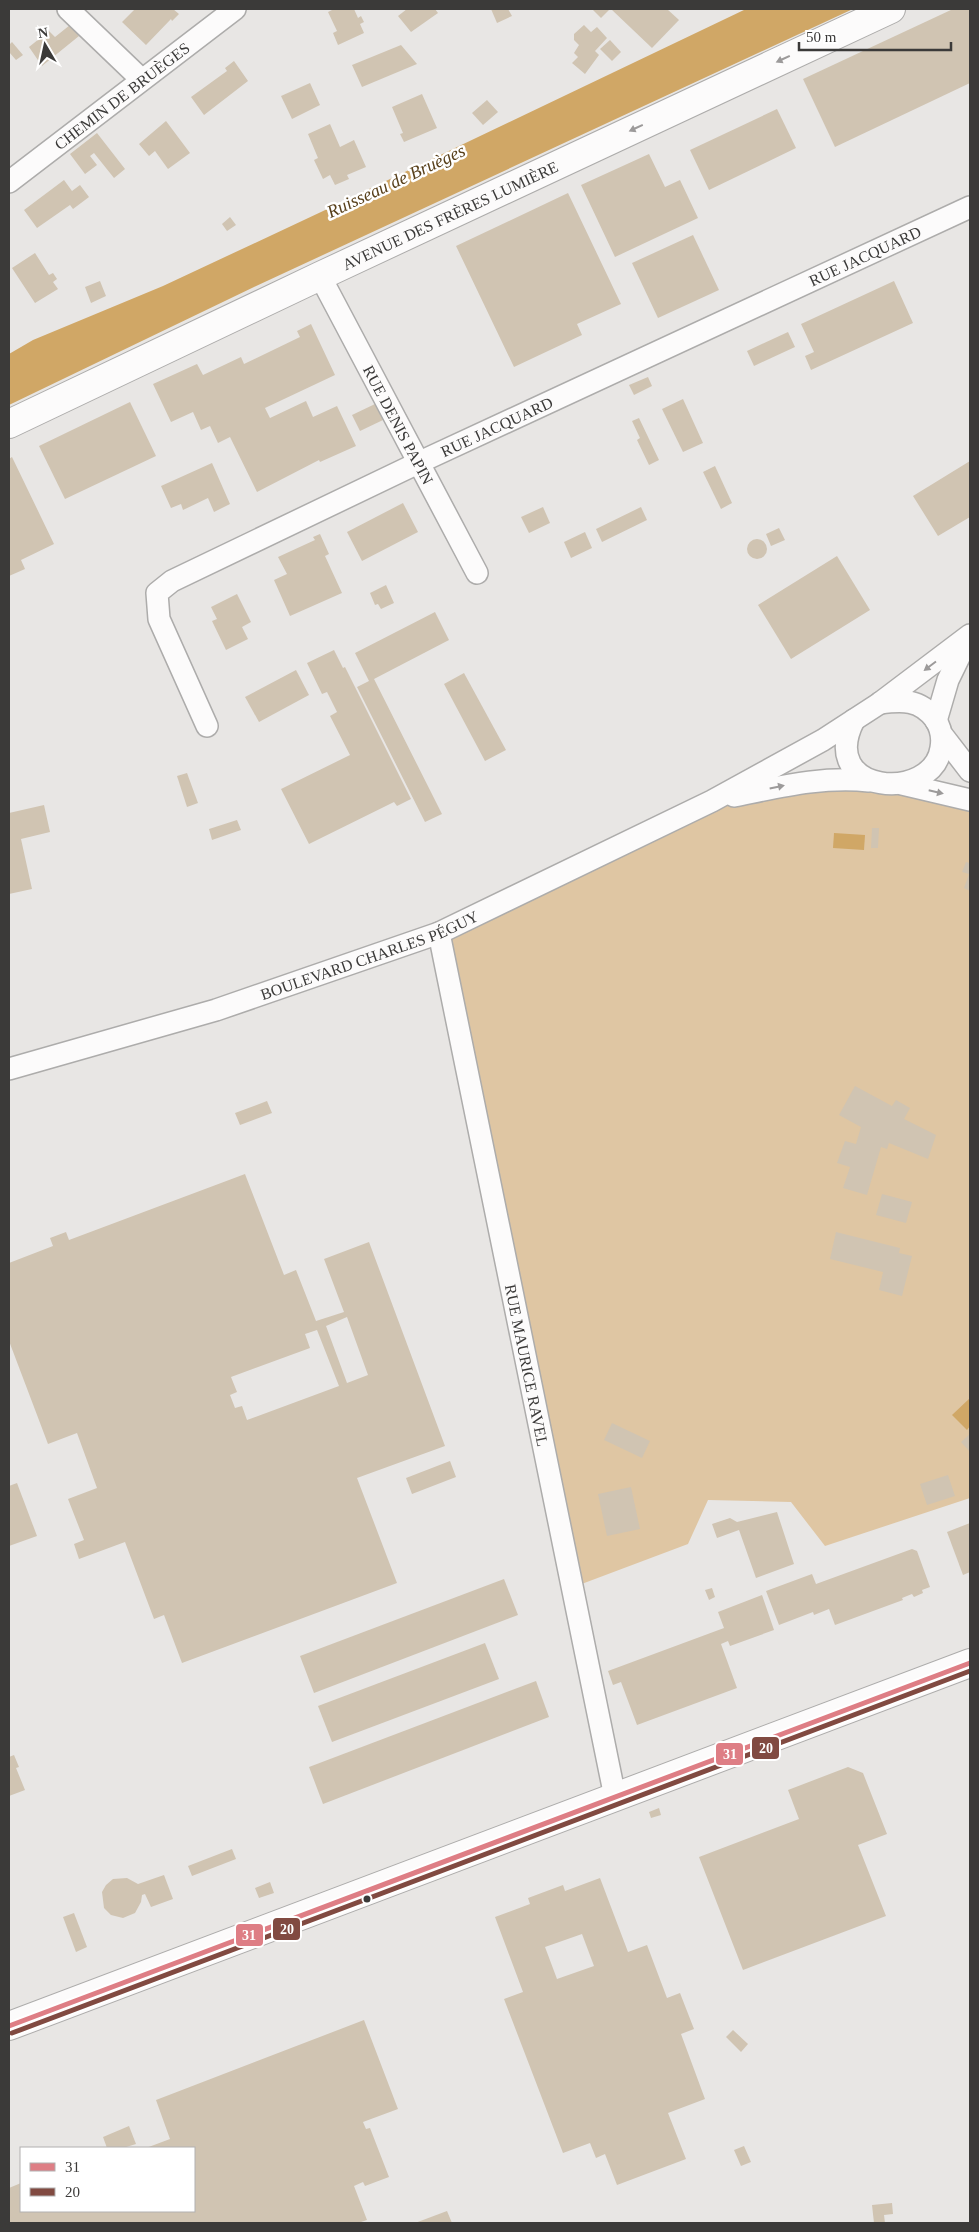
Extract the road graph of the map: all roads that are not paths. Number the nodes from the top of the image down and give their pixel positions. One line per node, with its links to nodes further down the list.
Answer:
1 (68, 9): 4 (street)
2 (235, 9): 4 (street, CHEMIN DE BRUÈGES)
3 (891, 9): 7 (street, AVENUE DES FRÈRES LUMIÈRE, one-way to 7)
4 (141, 79): 5 (street, CHEMIN DE BRUÈGES)
5 (9, 182)
6 (970, 207): 9 (street, RUE JACQUARD)
7 (320, 276): 8 (street, AVENUE DES FRÈRES LUMIÈRE); 9 (street, RUE DENIS PAPIN)
8 (9, 424)
9 (420, 462): 10 (street, RUE DENIS PAPIN); 14 (street, RUE JACQUARD)
10 (477, 573)
11 (970, 636): 12 (street, one-way to 12); 15 (street)
12 (880, 703): 13 (street); 15 (street)
13 (854, 720): 17 (street); 20 (street, BOULEVARD CHARLES PÉGUY)
14 (207, 726)
15 (940, 728): 16 (street); 18 (street)
16 (970, 771)
17 (876, 782): 18 (street); 20 (street, BOULEVARD CHARLES PÉGUY, one-way to 17)
18 (902, 784): 19 (street, one-way to 19)
19 (970, 800)
20 (712, 801): 21 (street, BOULEVARD CHARLES PÉGUY)
21 (438, 933): 22 (street, BOULEVARD CHARLES PÉGUY); 24 (street, RUE MAURICE RAVEL)
22 (9, 1069)
23 (970, 1663): 24 (street)
24 (614, 1796): 25 (street)
25 (9, 2026)

